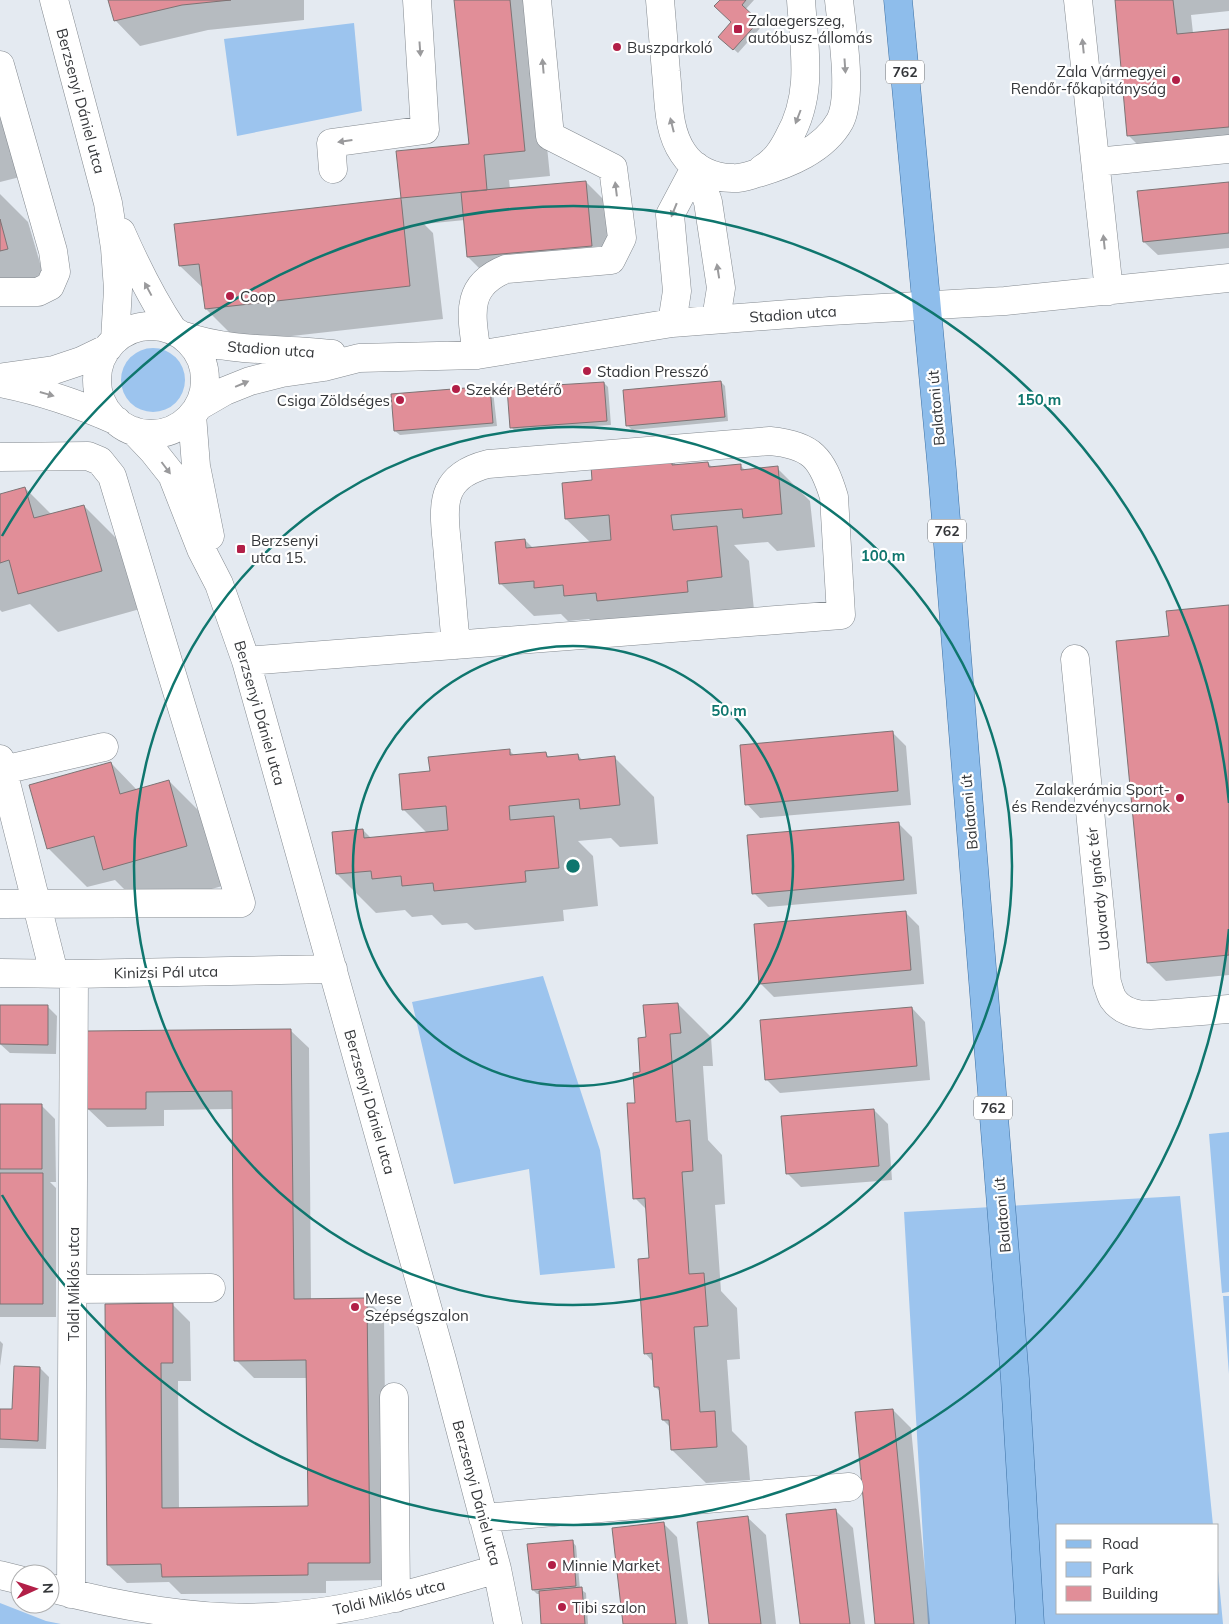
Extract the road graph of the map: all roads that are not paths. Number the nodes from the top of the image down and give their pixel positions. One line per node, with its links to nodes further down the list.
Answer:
1 (54, 0): 15 (street, Berzsenyi Dániel utca)
2 (417, 0): 13 (street, one-way to 13)
3 (537, 0): 24 (street, one-way to 3)
4 (660, 0): 12 (street, one-way to 4)
5 (801, 0): 14 (street, one-way to 14)
6 (839, 0): 14 (street, one-way to 14)
7 (898, 0): 19 (main road, Balatoni út / 762)
8 (1078, 0): 11 (street, one-way to 8)
9 (0, 65): 18 (street)
10 (1229, 149): 11 (street)
11 (1096, 162): 17 (street, one-way to 11)
12 (696, 166): 14 (street); 20 (street, one-way to 12); 21 (street, one-way to 21)
13 (333, 169)
14 (754, 174)
15 (108, 203): 22 (street, Berzsenyi Dániel utca, one-way to 15); 23 (street, Berzsenyi Dániel utca)
16 (1229, 278): 17 (street, Stadion utca)
17 (1109, 291): 19 (street, Stadion utca)
18 (0, 292)
19 (927, 306): 20 (street, Stadion utca); 52 (main road, Balatoni út / 762)
20 (716, 319): 21 (street, Stadion utca)
21 (672, 323): 24 (street, Stadion utca)
22 (178, 333): 23 (street); 25 (street, Stadion utca); 28 (street)
23 (111, 344): 26 (street); 29 (street)
24 (477, 354): 25 (street, Stadion utca)
25 (358, 358): 28 (street, Stadion utca, one-way to 25)
26 (0, 377)
27 (0, 383): 29 (street, one-way to 29)
28 (195, 410): 29 (street); 31 (street, Berzsenyi Dániel utca)
29 (126, 426): 31 (street, Berzsenyi Dániel utca, one-way to 31)
30 (0, 457): 38 (street)
31 (219, 584): 34 (street, Berzsenyi Dániel utca)
32 (456, 645): 32 (street); 34 (street)
33 (1075, 658): 42 (street, Udvardy Ignác tér)
34 (246, 661): 39 (street, Berzsenyi Dániel utca)
35 (104, 747): 36 (street)
36 (1, 765): 38 (street, Toldi Miklós utca)
37 (0, 904): 38 (street)
38 (37, 904): 41 (street, Toldi Miklós utca)
39 (333, 969): 41 (street, Kinizsi Pál utca); 47 (street, Berzsenyi Dániel utca)
40 (0, 973): 41 (street, Kinizsi Pál utca)
41 (64, 973): 44 (street, Toldi Miklós utca)
42 (1229, 1009)
43 (210, 1288): 44 (street)
44 (73, 1289): 49 (street, Toldi Miklós utca)
45 (394, 1397): 50 (street)
46 (849, 1487): 47 (street)
47 (483, 1518): 48 (street, Berzsenyi Dániel utca)
48 (497, 1569): 50 (street, Toldi Miklós utca); 51 (street, Berzsenyi Dániel utca)
49 (60, 1591): 50 (street, Toldi Miklós utca)
50 (396, 1598)
51 (508, 1624)
52 (1030, 1624)

